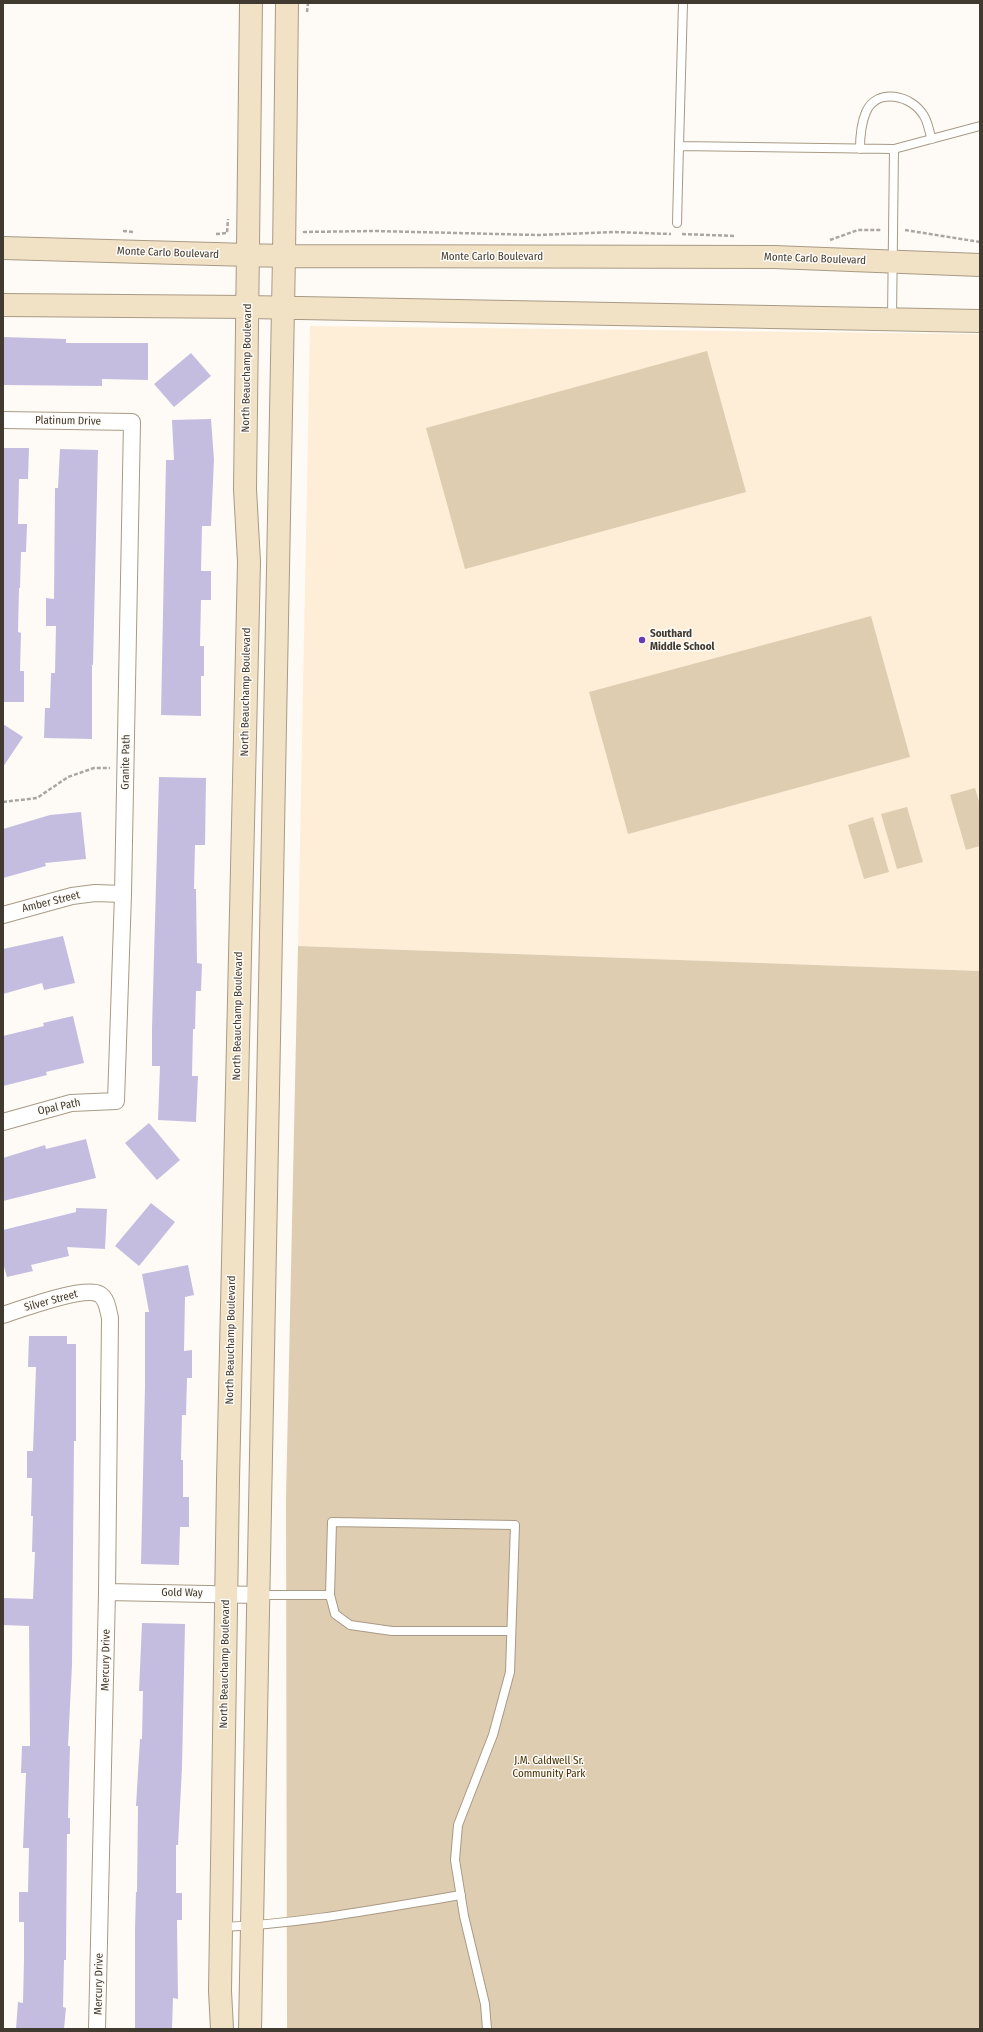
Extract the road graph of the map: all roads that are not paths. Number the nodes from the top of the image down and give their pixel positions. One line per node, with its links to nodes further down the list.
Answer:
1 (251, 3): 11 (street, North Beauchamp Boulevard)
2 (287, 3): 12 (street)
3 (683, 3): 6 (lane)
4 (980, 126): 5 (lane)
5 (932, 139): 7 (lane); 8 (lane)
6 (679, 146): 7 (lane); 9 (lane)
7 (860, 149): 8 (lane)
8 (894, 149): 13 (lane)
9 (678, 223)
10 (3, 248): 11 (street, Monte Carlo Boulevard)
11 (248, 255): 12 (street, Monte Carlo Boulevard); 16 (street, North Beauchamp Boulevard)
12 (284, 256): 13 (street, Monte Carlo Boulevard); 17 (street)
13 (892, 262): 14 (street, Monte Carlo Boulevard); 18 (lane)
14 (980, 265)
15 (3, 305): 16 (street)
16 (248, 307): 17 (street); 29 (street, North Beauchamp Boulevard)
17 (283, 308): 18 (street); 30 (street)
18 (892, 320): 19 (street)
19 (980, 321)
20 (3, 420): 21 (street, Platinum Drive)
21 (132, 422): 22 (street, Granite Path)
22 (123, 894): 23 (street, Amber Street); 24 (street, Granite Path)
23 (3, 915)
24 (116, 1101): 25 (street, Opal Path)
25 (3, 1122)
26 (99, 1294): 27 (street, Silver Street); 28 (street, Mercury Drive)
27 (3, 1315)
28 (107, 1592): 29 (street, Gold Way); 36 (street, Mercury Drive)
29 (226, 1594): 30 (street, Gold Way); 35 (street, North Beauchamp Boulevard)
30 (258, 1595): 31 (lane); 34 (street)
31 (330, 1595): 32 (lane); 32 (lane)
32 (511, 1631): 33 (lane)
33 (461, 1895): 34 (lane); 39 (lane)
34 (251, 1926): 35 (lane); 38 (street)
35 (221, 1927): 37 (street, North Beauchamp Boulevard)
36 (98, 2029)
37 (222, 2029)
38 (250, 2029)
39 (487, 2029)

